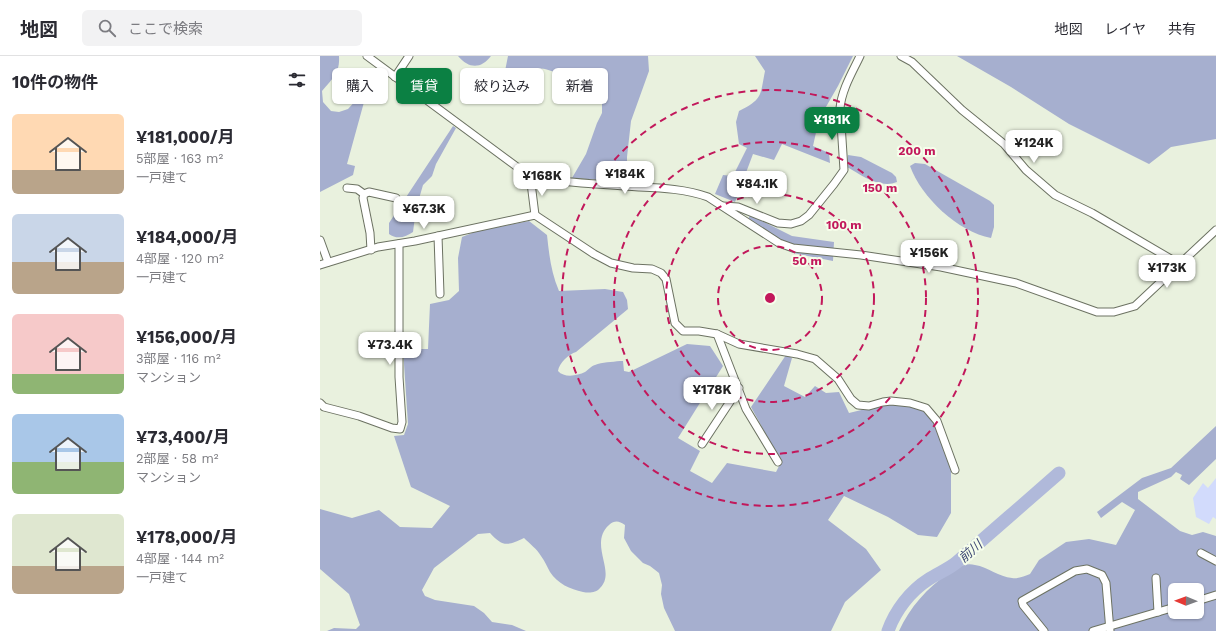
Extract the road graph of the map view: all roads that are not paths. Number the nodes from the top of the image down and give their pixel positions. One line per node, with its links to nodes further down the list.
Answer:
1 (367, 56): 5 (street)
2 (409, 56): 5 (street)
3 (860, 56): 10 (street)
4 (900, 56): 17 (street)
5 (395, 76): 6 (street)
6 (532, 178): 10 (street); 11 (street)
7 (347, 188): 8 (street)
8 (364, 194): 9 (street); 16 (street)
9 (396, 198)
10 (721, 206): 17 (street)
11 (535, 215): 13 (street); 21 (street)
12 (1216, 230): 17 (street)
13 (438, 236): 15 (street); 20 (street)
14 (320, 240): 18 (street)
15 (399, 244): 16 (street); 23 (street)
16 (371, 250): 18 (street)
17 (1184, 261)
18 (328, 262): 19 (street)
19 (320, 264)
20 (440, 294)
21 (717, 334): 22 (street); 26 (street)
22 (739, 388): 24 (street); 25 (street)
23 (320, 403)
24 (702, 444)
25 (778, 462)
26 (954, 470)
27 (1201, 553): 28 (street)
28 (1216, 560)
29 (1156, 578): 33 (street)
30 (1216, 595): 31 (street)
31 (1204, 598)
32 (1168, 609): 33 (street)
33 (1158, 612): 34 (street)
34 (1110, 628): 35 (street); 36 (street)
35 (1044, 631)
36 (1093, 631)

